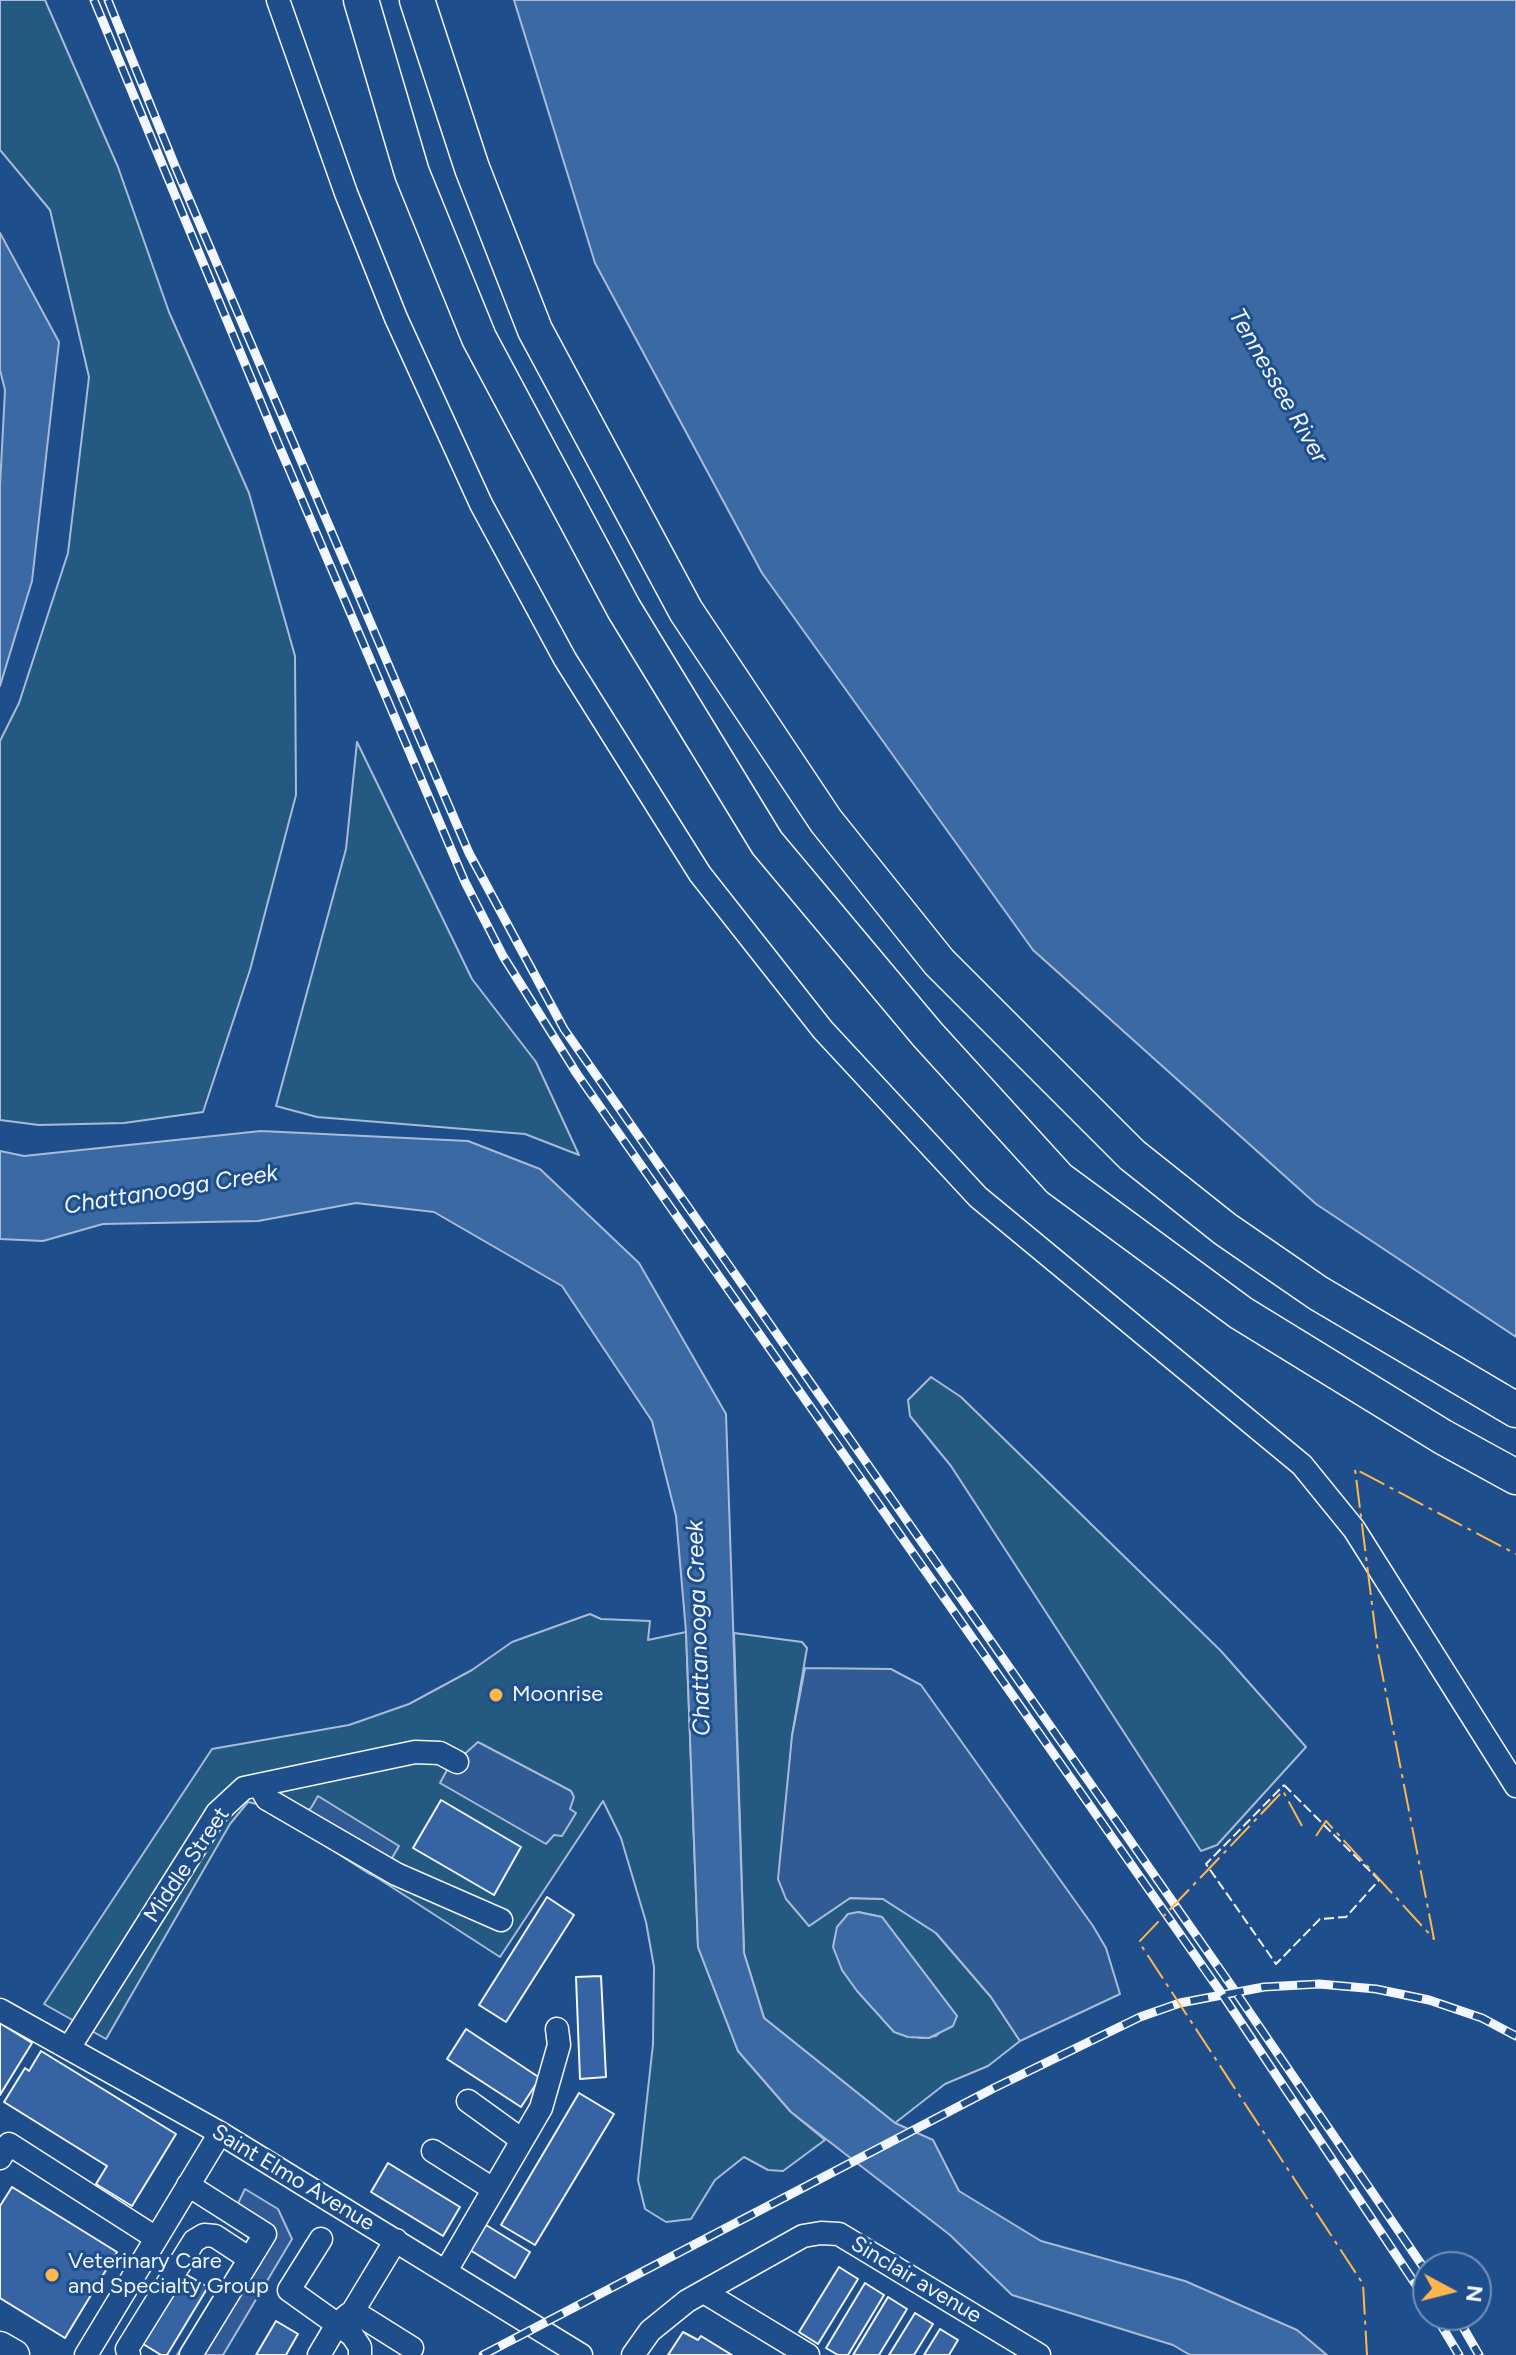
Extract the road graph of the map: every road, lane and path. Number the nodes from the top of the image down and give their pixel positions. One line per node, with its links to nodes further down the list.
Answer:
1 (278, 0): 8 (street)
2 (361, 0): 5 (highway)
3 (417, 0): 4 (highway)
4 (1516, 1410)
5 (1516, 1477)
6 (457, 1762): 7 (street, Middle Street)
7 (259, 1785): 9 (street); 12 (street, Middle Street)
8 (1516, 1786)
9 (501, 1920)
10 (0, 2010): 12 (street, Saint Elmo Avenue)
11 (557, 2029): 15 (street)
12 (69, 2048): 14 (street, Saint Elmo Avenue)
13 (468, 2101): 15 (street)
14 (220, 2133): 18 (street); 22 (street, Saint Elmo Avenue)
15 (522, 2140): 19 (street)
16 (433, 2151): 19 (street)
17 (0, 2158): 20 (street)
18 (188, 2185): 20 (street); 23 (street)
19 (493, 2189): 24 (street)
20 (156, 2238): 30 (street)
21 (321, 2239): 26 (street)
22 (396, 2240): 24 (street, Saint Elmo Avenue); 26 (street)
23 (250, 2259): 31 (street); 32 (street)
24 (446, 2271): 35 (street, Saint Elmo Avenue)
25 (704, 2292): 36 (street, Sinclair avenue); 37 (street); 38 (street, Sinclair avenue)
26 (346, 2317): 28 (street); 33 (street); 34 (street)
27 (0, 2347): 29 (main road)
28 (412, 2348)
29 (14, 2355)
30 (86, 2355)
31 (129, 2355)
32 (191, 2355)
33 (319, 2355)
34 (360, 2355)
35 (581, 2355)
36 (633, 2355)
37 (808, 2355)
38 (1039, 2355)

